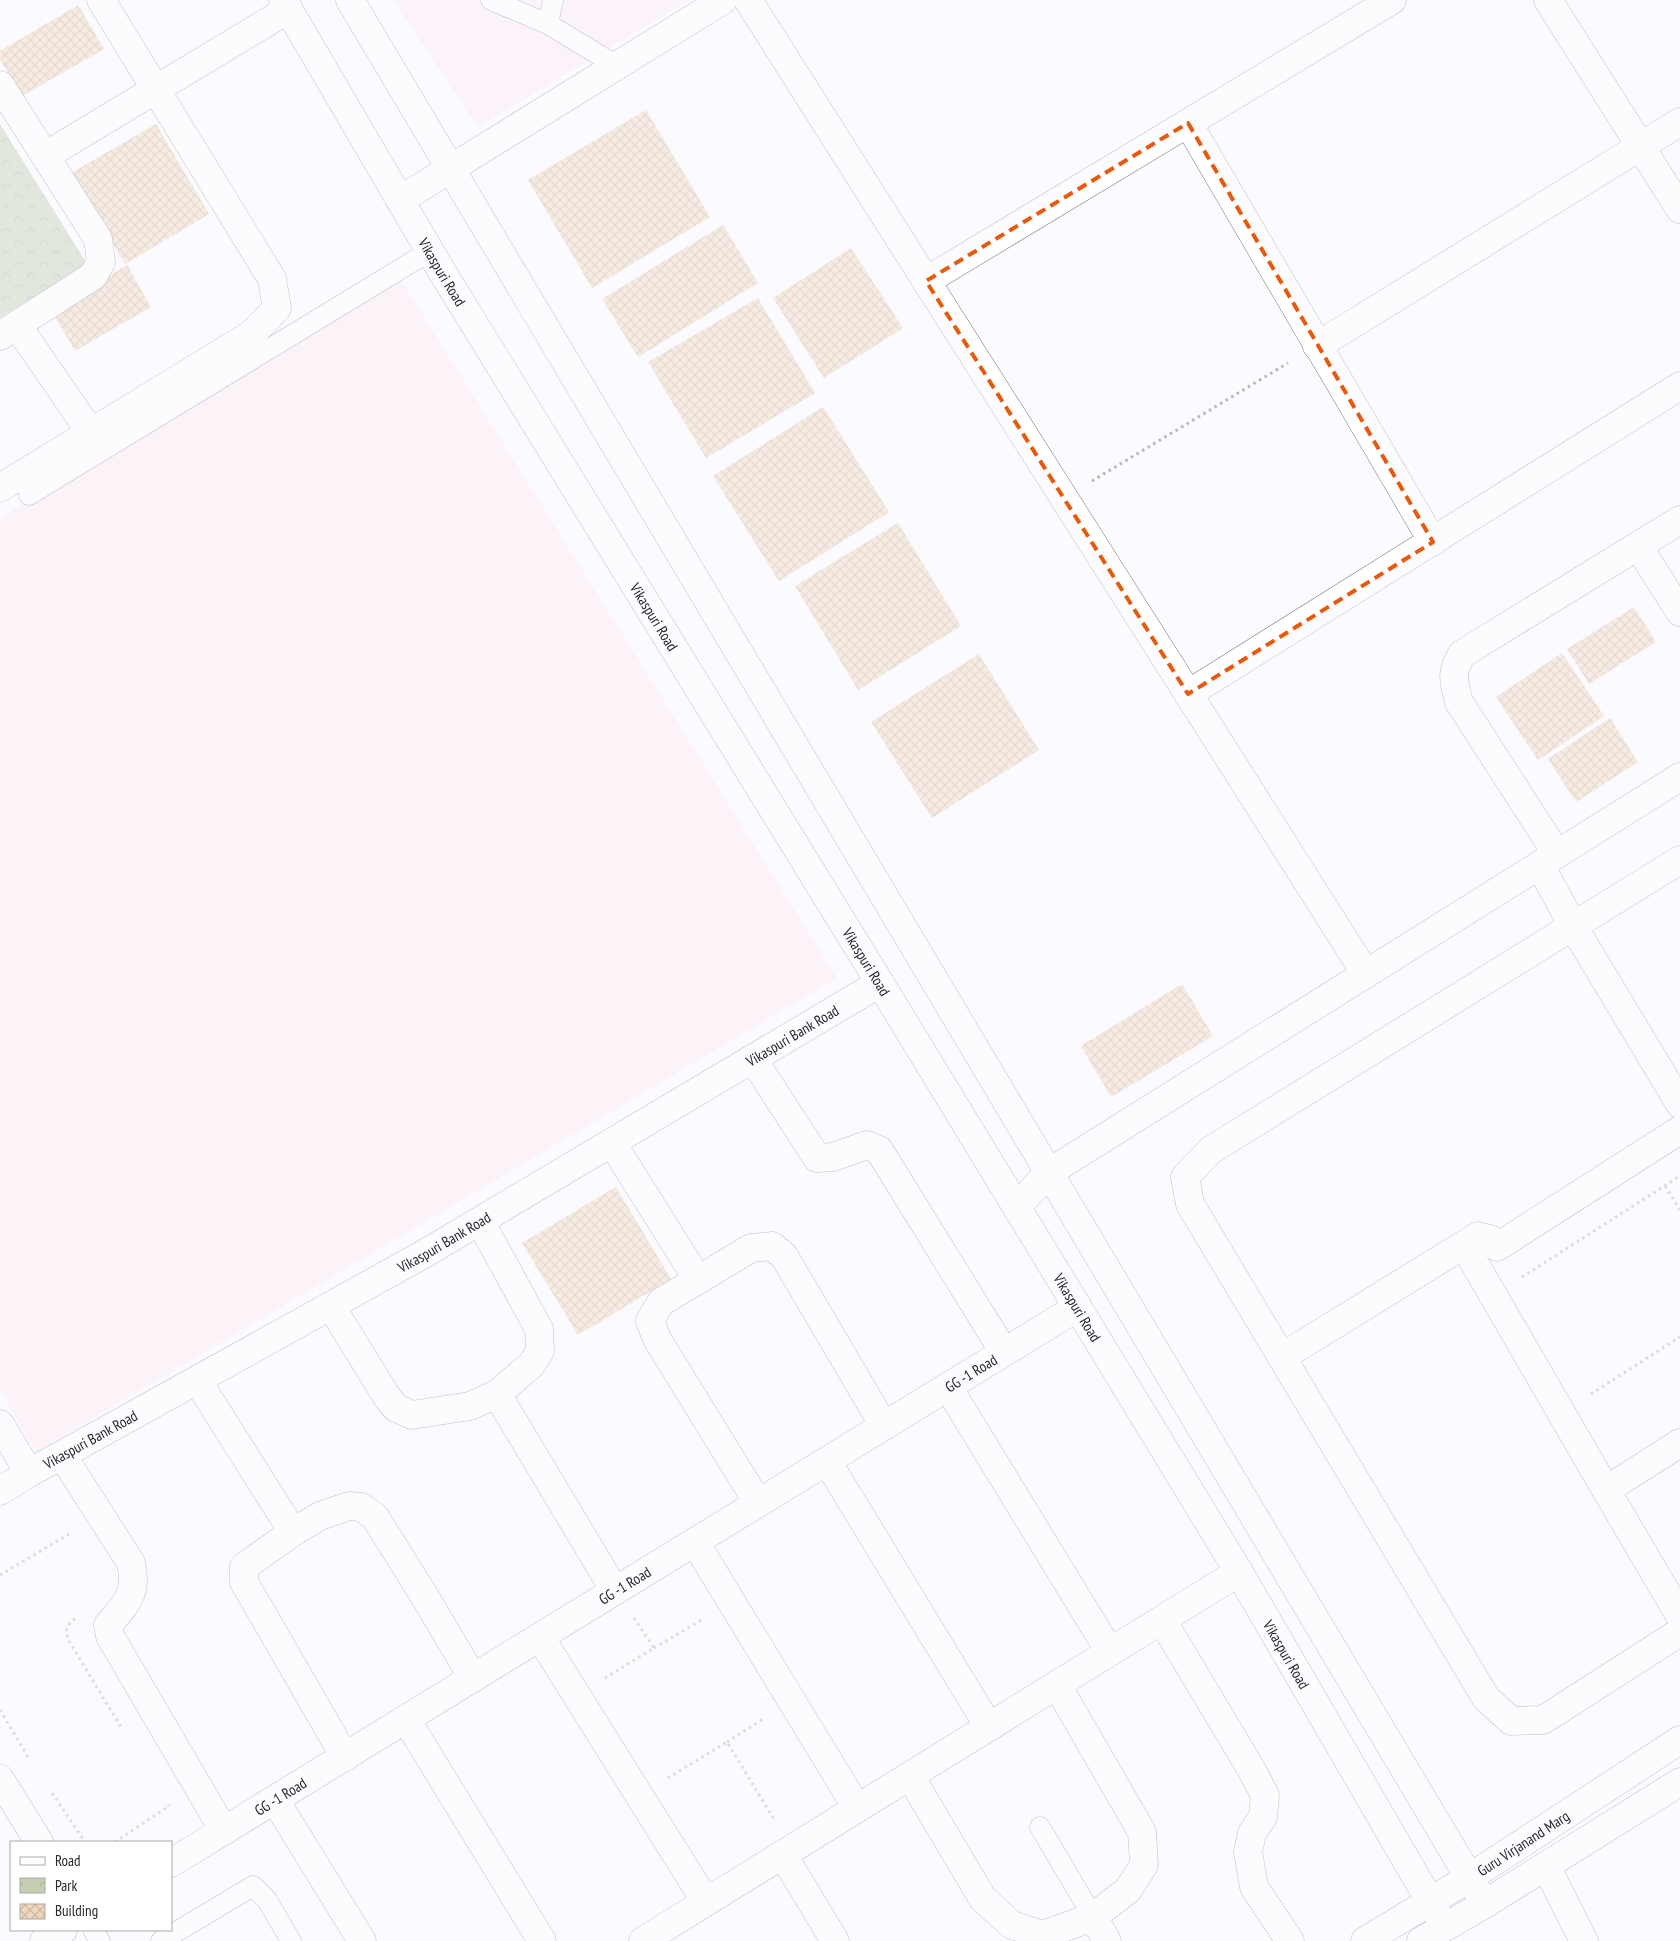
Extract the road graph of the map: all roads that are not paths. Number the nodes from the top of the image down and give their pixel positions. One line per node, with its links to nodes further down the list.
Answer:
1 (101, 0): 13 (street)
2 (350, 0): 18 (street)
3 (491, 0): 10 (lane)
4 (553, 0): 10 (lane)
5 (723, 0): 11 (street)
6 (748, 0): 22 (street)
7 (1392, 0): 15 (street)
8 (1548, 0): 16 (street)
9 (286, 4): 13 (street); 19 (street, Vikaspuri Road)
10 (548, 24): 11 (lane)
11 (617, 66): 18 (street)
12 (0, 85): 17 (street)
13 (157, 89): 17 (street); 26 (street)
14 (1680, 122): 16 (street)
15 (1188, 123): 22 (street); 24 (street)
16 (1640, 146): 20 (street); 24 (street)
17 (45, 156): 23 (street)
18 (450, 170): 19 (street); 44 (street)
19 (400, 200): 21 (street, Vikaspuri Road)
20 (1680, 209)
21 (430, 251): 28 (lane); 39 (street, Vikaspuri Road)
22 (926, 281): 33 (street)
23 (9, 331): 26 (street)
24 (1317, 346): 30 (street)
25 (1680, 386): 30 (street)
26 (91, 433): 27 (street)
27 (0, 488)
28 (29, 495)
29 (1680, 520): 31 (street)
30 (1433, 542): 33 (street)
31 (1638, 546): 32 (street); 35 (street)
32 (1680, 612)
33 (1188, 694): 38 (street)
34 (1680, 777): 35 (street)
35 (1549, 859): 37 (street); 38 (street)
36 (1680, 860): 37 (street)
37 (1573, 926): 41 (street); 52 (street)
38 (1366, 974): 44 (street)
39 (880, 983): 40 (street, Vikaspuri Bank Road); 45 (street, Vikaspuri Road)
40 (753, 1059): 43 (street, Vikaspuri Bank Road); 51 (street)
41 (1680, 1104)
42 (1680, 1130): 47 (street)
43 (612, 1143): 46 (street, Vikaspuri Bank Road); 48 (street)
44 (1048, 1172): 45 (street); 91 (street)
45 (1016, 1207): 50 (street, Vikaspuri Road)
46 (480, 1221): 49 (street, Vikaspuri Bank Road); 55 (street)
47 (1464, 1245): 52 (street); 62 (street)
48 (698, 1280): 57 (street); 64 (street)
49 (331, 1306): 53 (street, Vikaspuri Bank Road); 55 (street)
50 (1078, 1307): 51 (street, GG -1 Road); 67 (street, Vikaspuri Road)
51 (1004, 1352): 54 (street, GG -1 Road)
52 (1282, 1357): 71 (street)
53 (197, 1380): 59 (street, Vikaspuri Bank Road); 65 (street)
54 (948, 1387): 57 (street, GG -1 Road); 73 (street)
55 (497, 1394): 68 (street)
56 (0, 1424): 61 (street)
57 (884, 1426): 60 (street, GG -1 Road)
58 (1680, 1443): 62 (street)
59 (62, 1455): 61 (street, Vikaspuri Bank Road); 86 (street)
60 (827, 1461): 64 (street, GG -1 Road); 77 (street)
61 (29, 1473): 63 (street, Vikaspuri Bank Road)
62 (1606, 1490): 69 (street)
63 (0, 1491)
64 (758, 1503): 66 (street, GG -1 Road)
65 (293, 1532): 74 (street); 79 (street)
66 (695, 1542): 68 (street, GG -1 Road); 84 (street)
67 (1239, 1572): 70 (street); 93 (street, Vikaspuri Road)
68 (615, 1591): 72 (street, GG -1 Road)
69 (1680, 1616)
70 (1162, 1620): 73 (street); 106 (street)
71 (1680, 1632)
72 (540, 1637): 74 (street, GG -1 Road); 92 (street)
73 (1110, 1652): 75 (street)
74 (473, 1678): 76 (street, GG -1 Road)
75 (1057, 1685): 77 (street); 95 (street)
76 (406, 1719): 79 (street, GG -1 Road); 103 (street)
77 (989, 1727): 80 (street)
78 (1680, 1740): 91 (street, Guru Virjanand Marg)
79 (345, 1757): 83 (street, GG -1 Road)
80 (910, 1776): 84 (street); 95 (street)
81 (0, 1779): 87 (street)
82 (1680, 1782): 90 (street)
83 (275, 1800): 86 (street, GG -1 Road); 102 (street)
84 (857, 1808): 88 (street)
85 (1040, 1827): 95 (lane)
86 (224, 1831): 89 (street, GG -1 Road)
87 (38, 1841)
88 (783, 1855): 92 (street); 104 (street)
89 (172, 1862)
90 (1546, 1866): 94 (street); 109 (street)
91 (1469, 1878): 93 (street, Guru Virjanand Marg); 94 (street)
92 (706, 1902): 98 (street)
93 (1430, 1902): 96 (street, Vikaspuri Road); 107 (street, Guru Virjanand Marg)
94 (1485, 1904): 96 (street)
95 (1093, 1917): 105 (street)
96 (1445, 1927): 108 (street)
97 (61, 1931): 99 (street)
98 (645, 1940)
99 (44, 1941)
100 (161, 1941): 101 (lane)
101 (291, 1941)
102 (362, 1941)
103 (542, 1941)
104 (835, 1941)
105 (1107, 1941)
106 (1290, 1941)
107 (1365, 1941)
108 (1421, 1941)
109 (1584, 1941)

